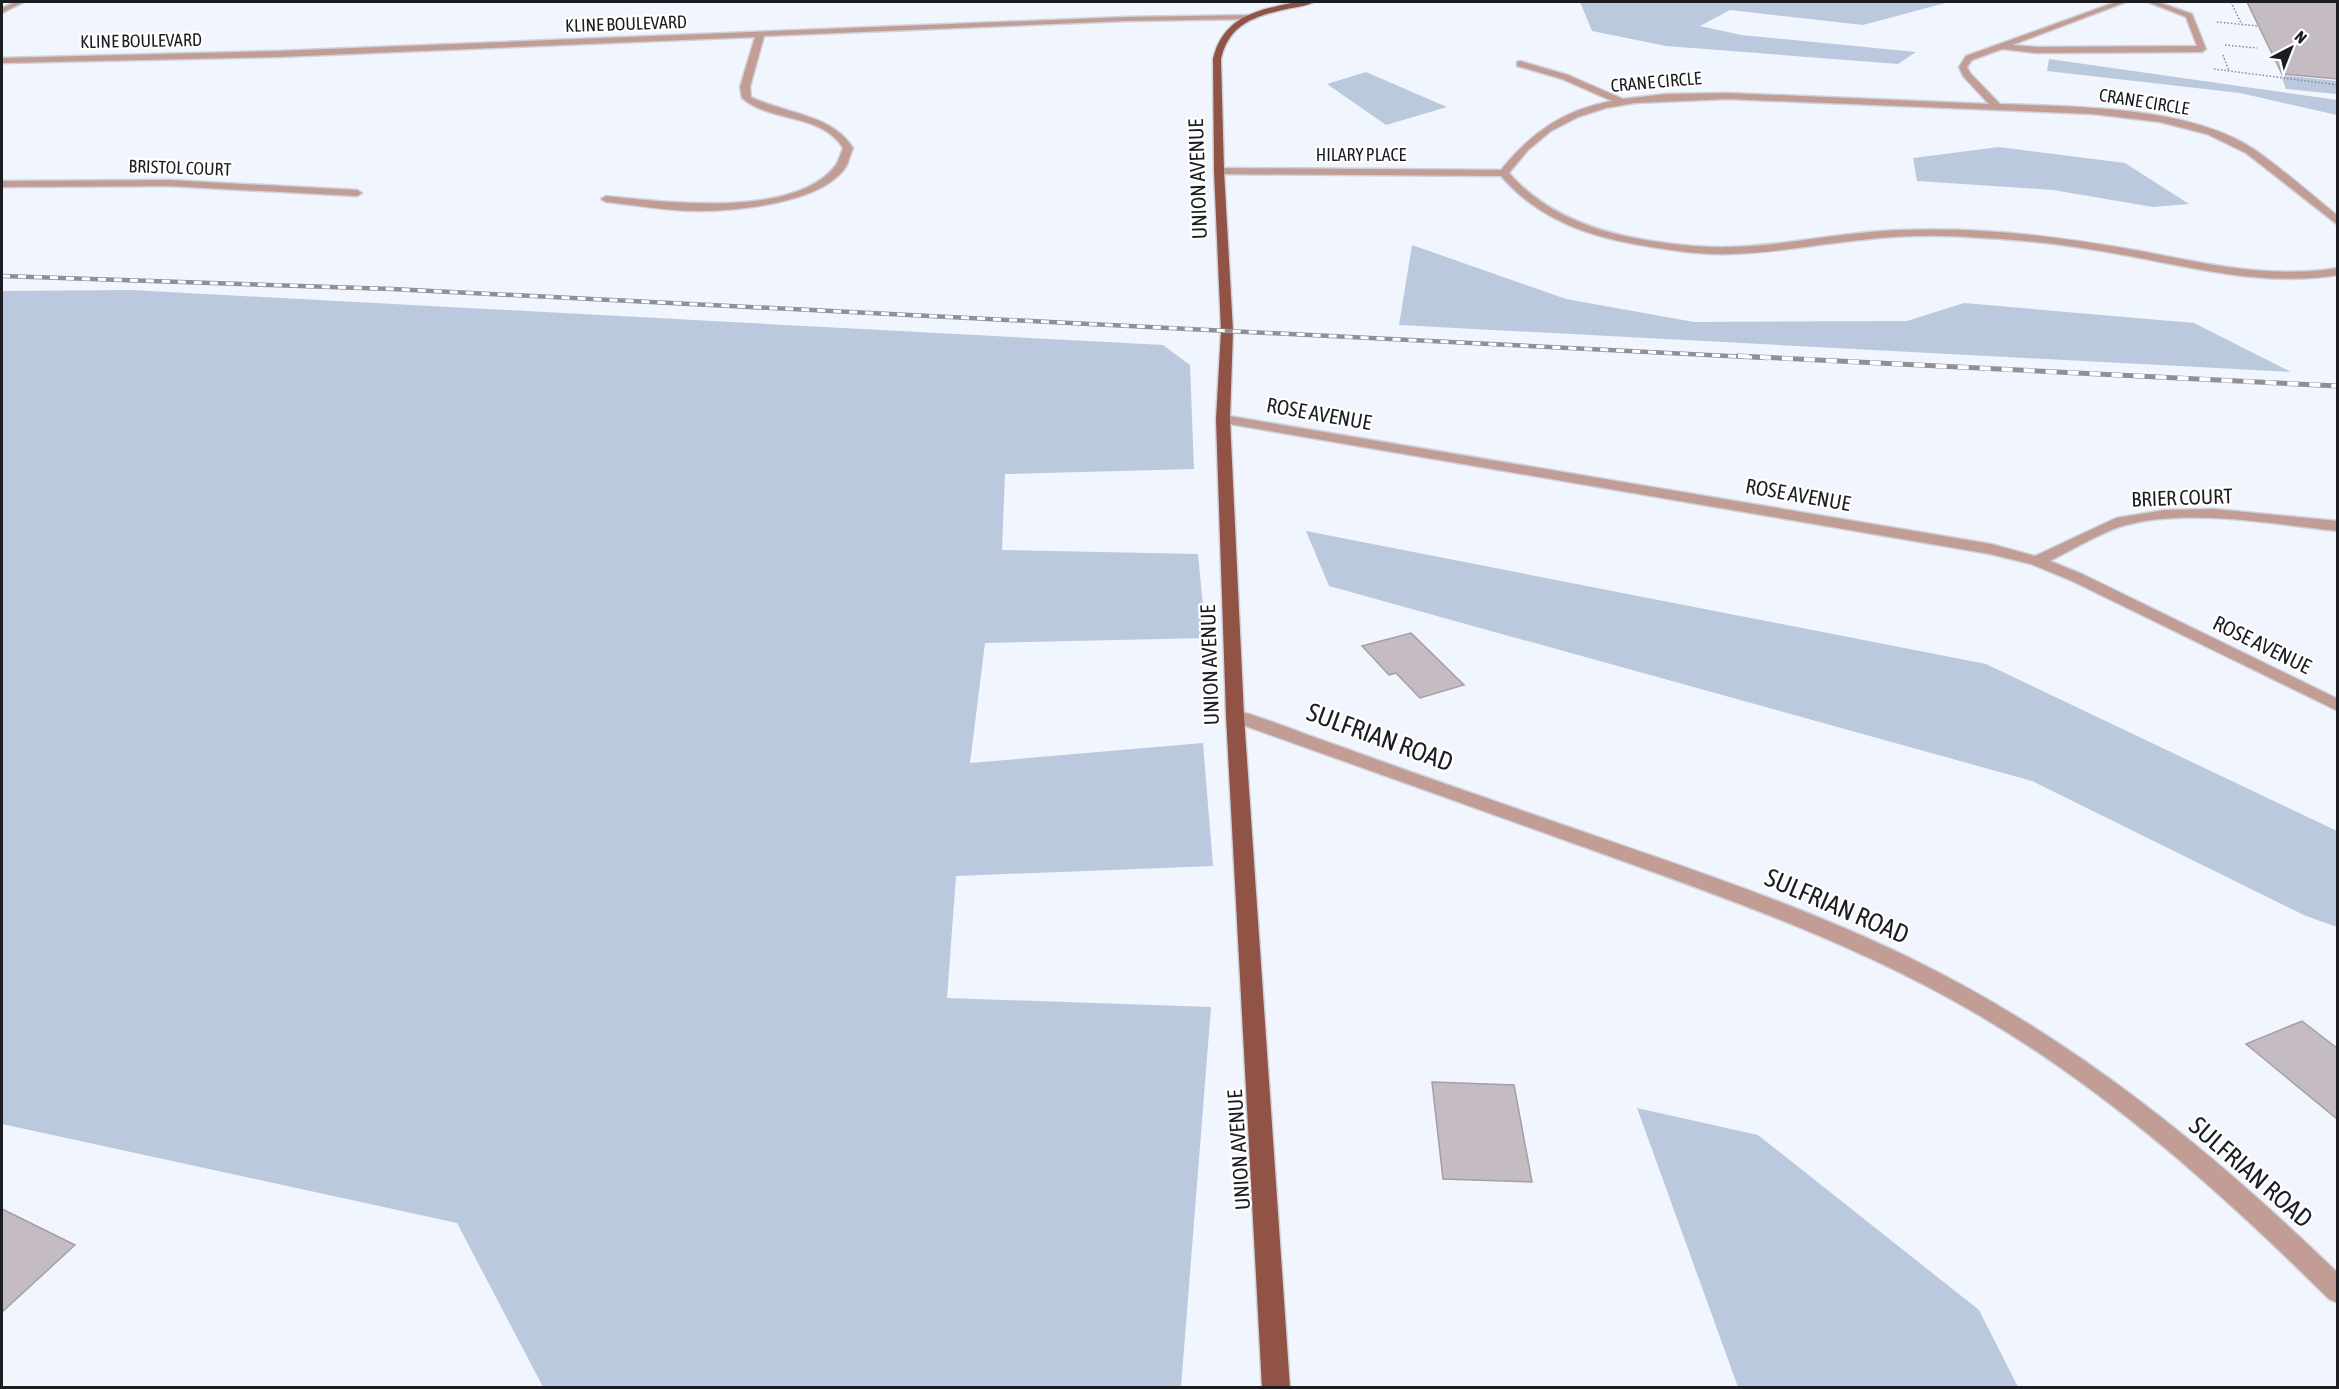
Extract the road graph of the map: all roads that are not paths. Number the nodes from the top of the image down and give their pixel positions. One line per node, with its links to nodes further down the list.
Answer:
1 (20, 2): 5 (street)
2 (1310, 2): 6 (main road, UNION AVENUE)
3 (2122, 2): 8 (street)
4 (2152, 2): 8 (street)
5 (2, 11)
6 (1252, 17): 7 (street, KLINE BOULEVARD); 13 (main road, UNION AVENUE)
7 (760, 35): 9 (street, KLINE BOULEVARD); 17 (street)
8 (1997, 46): 12 (street)
9 (2, 61)
10 (1520, 64): 11 (street)
11 (1620, 101): 12 (street, CRANE CIRCLE); 14 (street, CRANE CIRCLE)
12 (1996, 106): 18 (street, CRANE CIRCLE)
13 (1219, 171): 14 (street, HILARY PLACE); 20 (main road, UNION AVENUE)
14 (1504, 173): 19 (street)
15 (2, 184): 16 (street, BRISTOL COURT)
16 (357, 193)
17 (606, 199)
18 (2337, 222)
19 (2337, 271)
20 (1223, 419): 22 (street, ROSE AVENUE); 24 (main road, UNION AVENUE)
21 (2337, 526): 22 (street, BRIER COURT)
22 (2037, 561): 23 (street, ROSE AVENUE)
23 (2337, 706)
24 (1235, 716): 25 (street, SULFRIAN ROAD); 26 (main road, UNION AVENUE)
25 (2337, 1291)
26 (1276, 1388)

